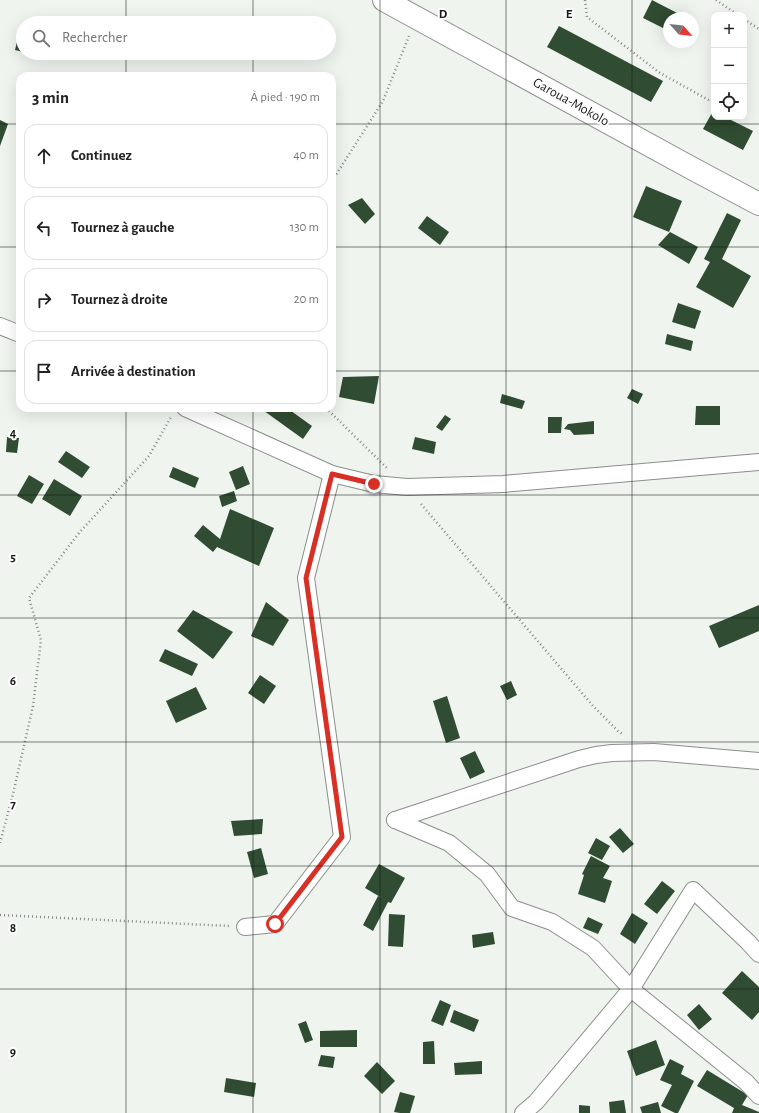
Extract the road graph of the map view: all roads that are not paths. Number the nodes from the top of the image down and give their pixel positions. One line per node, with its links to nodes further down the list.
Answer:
1 (384, 0): 2 (main road, Garoua-Mokolo)
2 (759, 204)
3 (0, 326): 4 (street)
4 (16, 332)
5 (180, 412): 7 (street)
6 (759, 462): 7 (street)
7 (332, 474): 9 (street)
8 (759, 761): 11 (street)
9 (245, 927)
10 (759, 954): 11 (street)
11 (632, 989): 12 (street); 13 (street)
12 (759, 1096)
13 (523, 1113)

